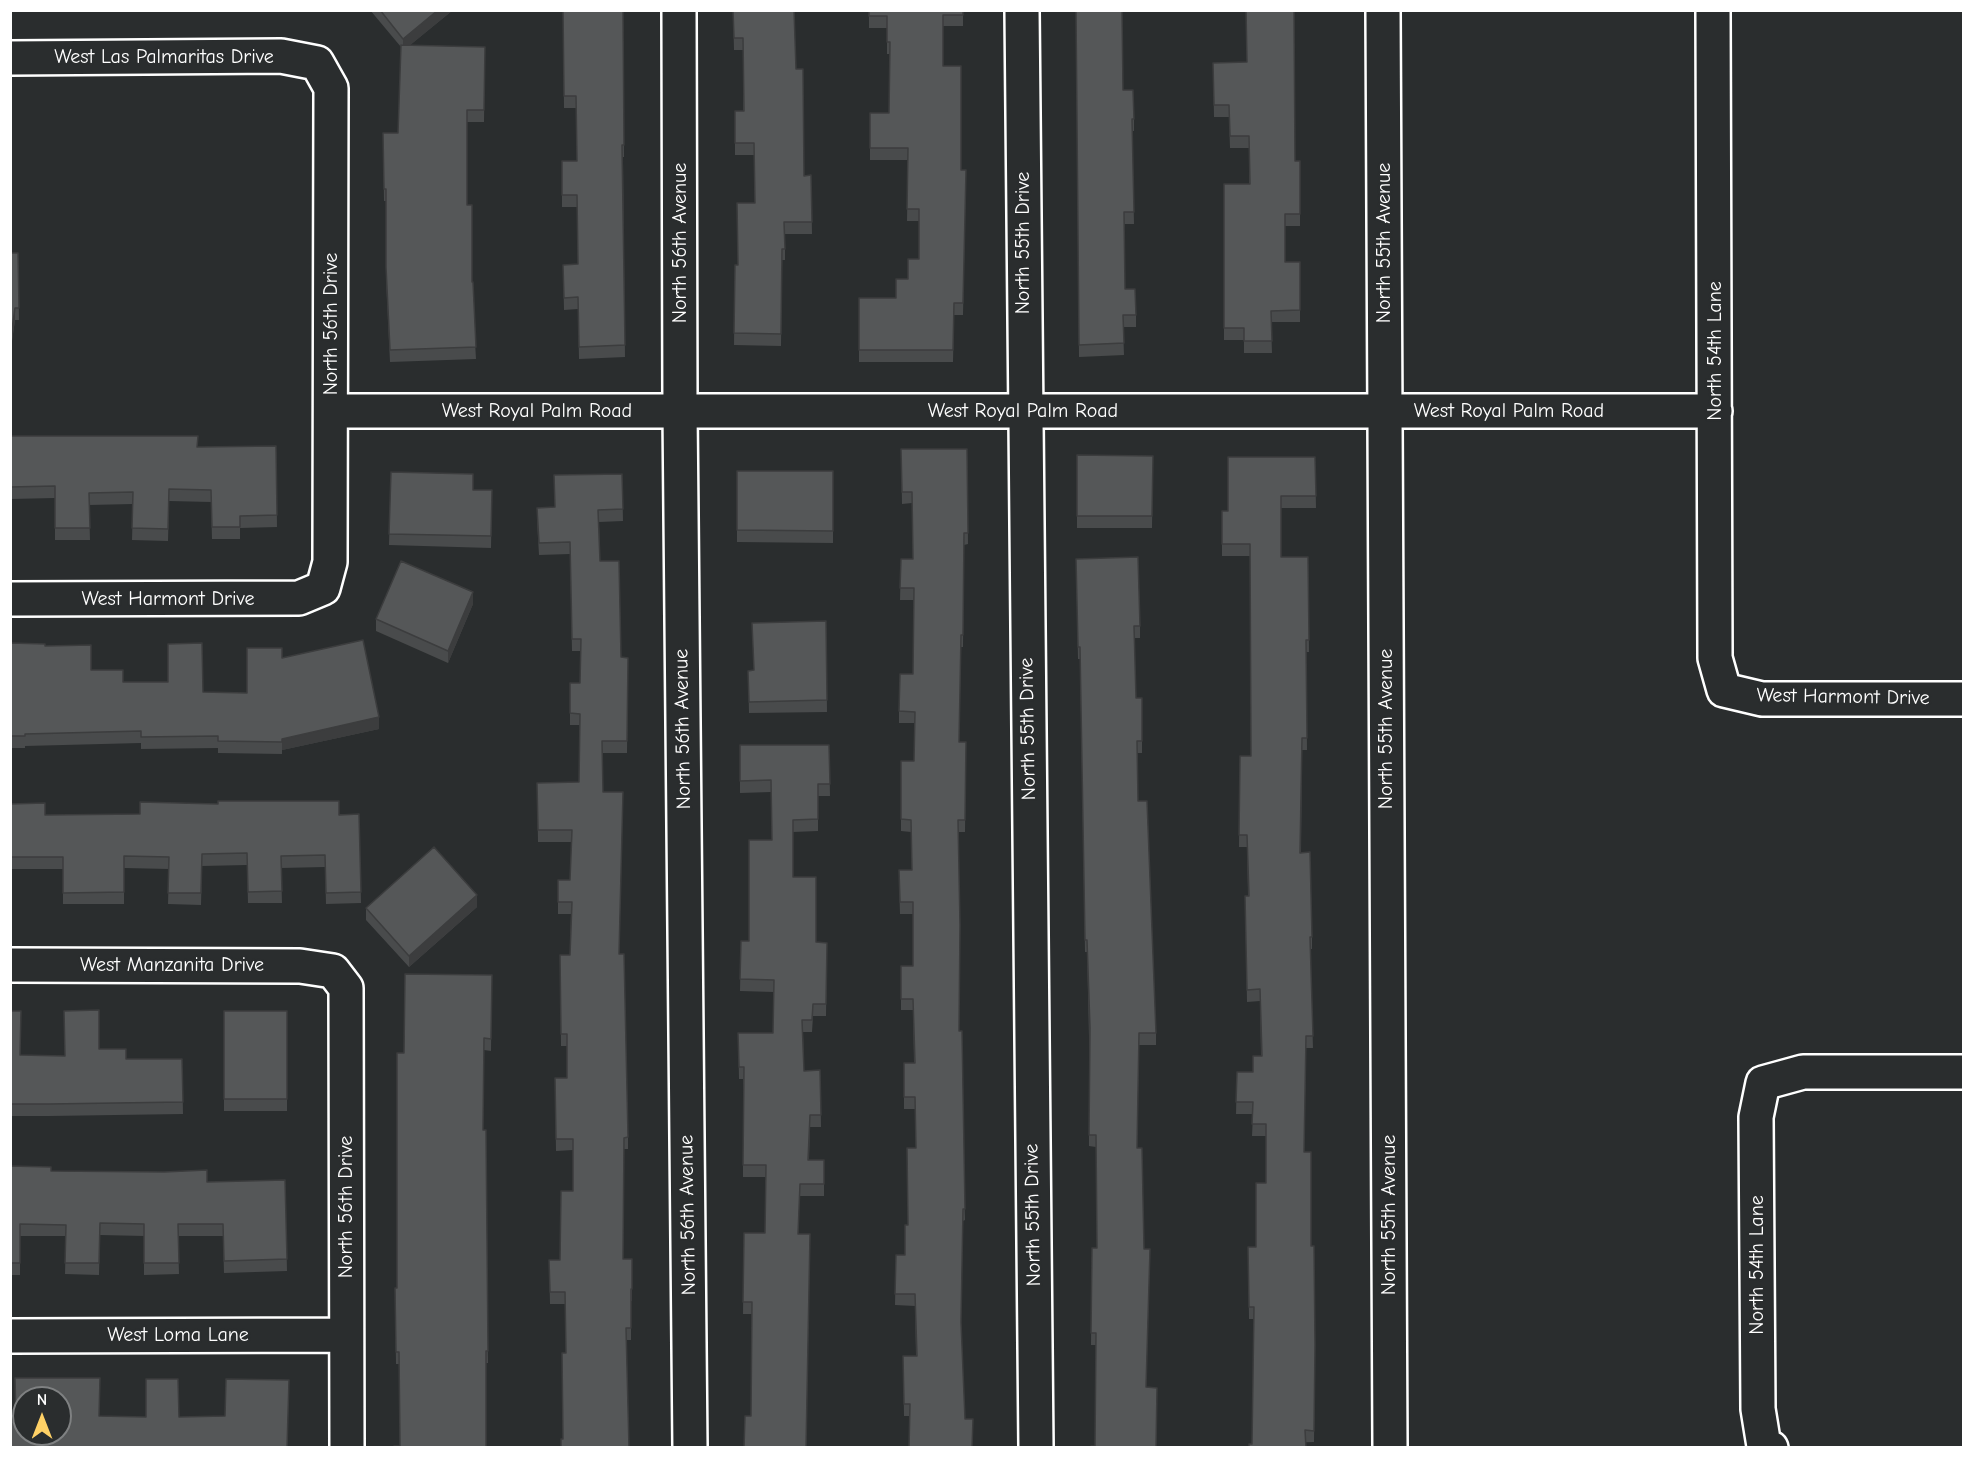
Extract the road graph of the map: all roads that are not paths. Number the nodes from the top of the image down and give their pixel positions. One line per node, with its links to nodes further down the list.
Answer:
1 (679, 10): 8 (street, North 56th Avenue)
2 (1022, 10): 9 (street, North 55th Drive)
3 (1383, 10): 10 (street, North 55th Avenue)
4 (1713, 10): 11 (street, North 54th Lane)
5 (10, 58): 6 (street, West Las Palmaritas Drive)
6 (317, 63): 7 (street, North 56th Drive)
7 (331, 411): 8 (street, West Royal Palm Road); 12 (street, North 56th Drive)
8 (680, 411): 9 (street, West Royal Palm Road); 23 (street, North 56th Avenue)
9 (1024, 411): 10 (street, West Royal Palm Road); 24 (street, North 55th Drive)
10 (1384, 411): 11 (street, West Royal Palm Road); 25 (street, North 55th Avenue)
11 (1715, 411): 14 (street, North 54th Lane)
12 (324, 588): 13 (street, West Harmont Drive)
13 (10, 599)
14 (1724, 690): 15 (street, West Harmont Drive)
15 (1964, 699)
16 (10, 965): 17 (street, West Manzanita Drive)
17 (333, 971): 19 (street, North 56th Drive)
18 (1964, 1072): 21 (street, North 54th Lane)
19 (345, 1335): 20 (street, West Loma Lane); 22 (street, North 56th Drive)
20 (10, 1336)
21 (1768, 1447)
22 (347, 1448)
23 (690, 1448)
24 (1036, 1448)
25 (1390, 1448)

